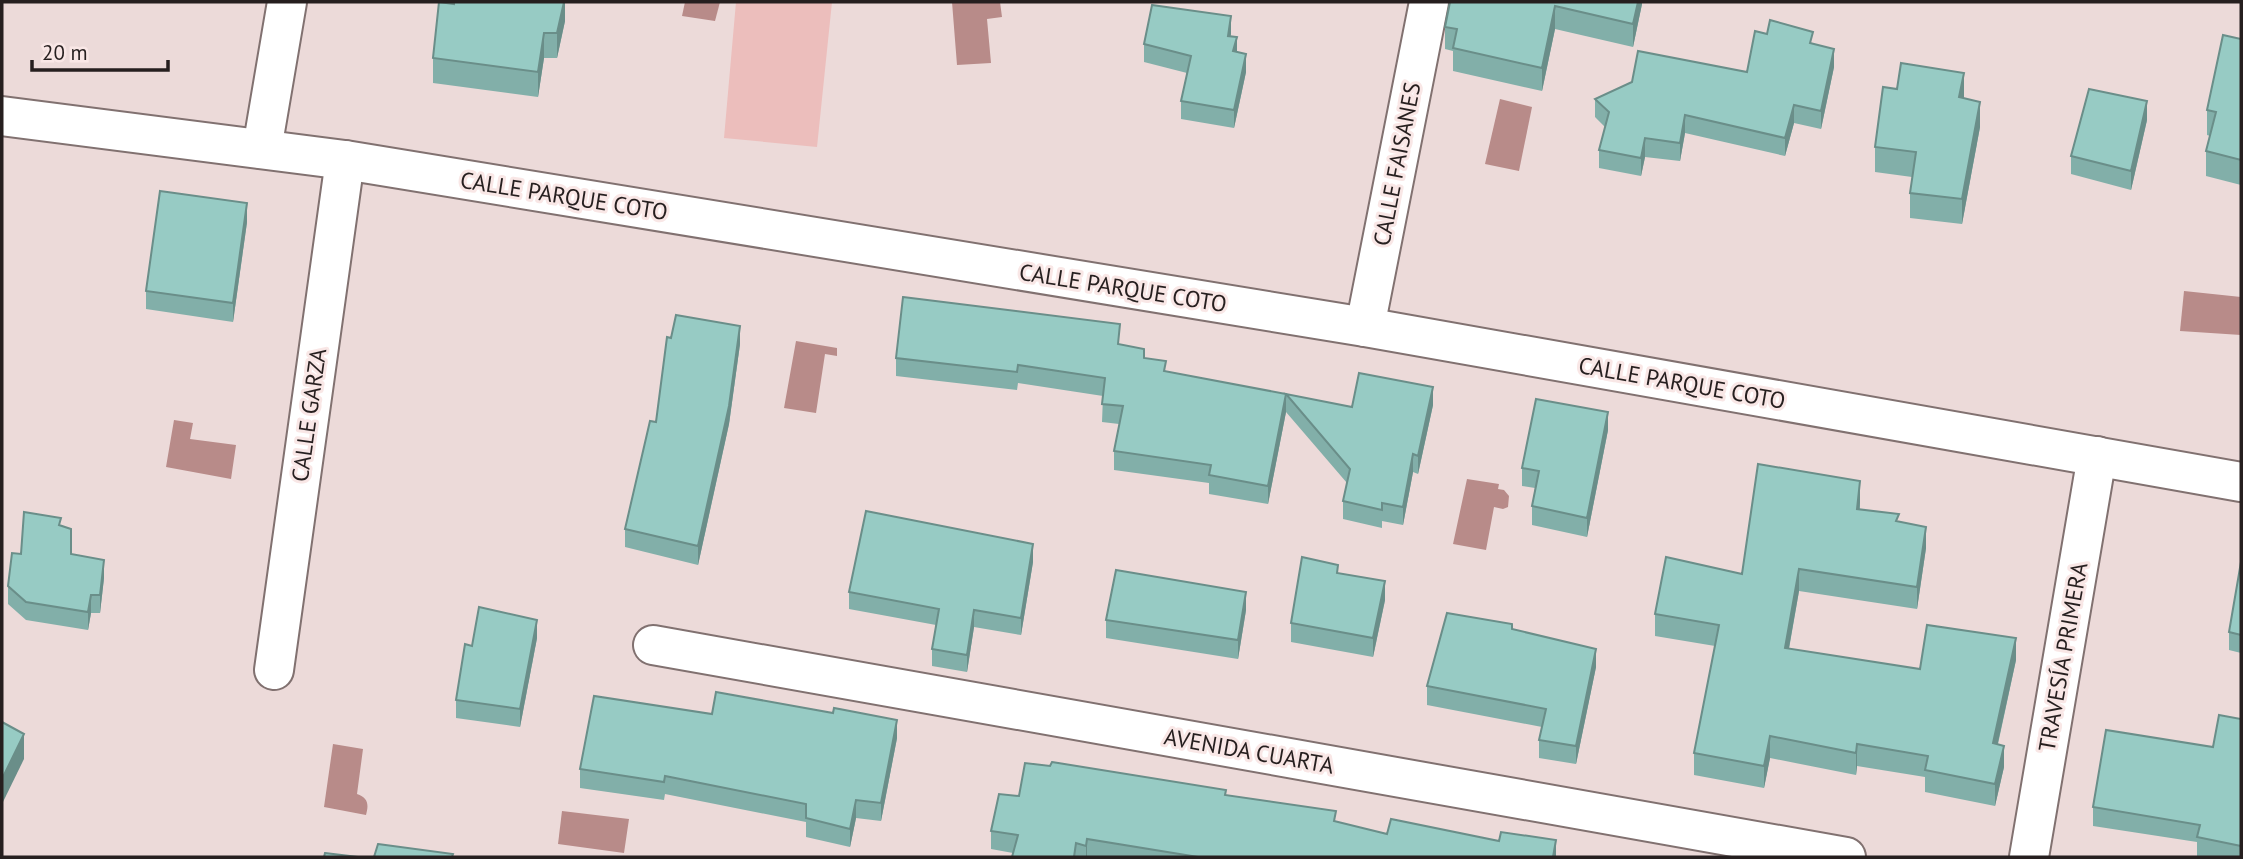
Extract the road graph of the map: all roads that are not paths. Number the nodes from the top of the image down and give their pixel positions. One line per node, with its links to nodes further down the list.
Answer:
1 (287, 2): 4 (street)
2 (1429, 2): 6 (street, CALLE FAISANES)
3 (5, 112): 4 (street, CALLE PARQUE COTO)
4 (262, 149): 5 (street, CALLE PARQUE COTO)
5 (345, 160): 6 (street, CALLE PARQUE COTO); 10 (street, CALLE GARZA)
6 (1365, 327): 7 (street, CALLE PARQUE COTO)
7 (2097, 456): 8 (street, CALLE PARQUE COTO); 12 (street, TRAVESÍA PRIMERA)
8 (2241, 482)
9 (653, 645): 11 (street, AVENIDA CUARTA)
10 (274, 670)
11 (1846, 857)
12 (2029, 857)

